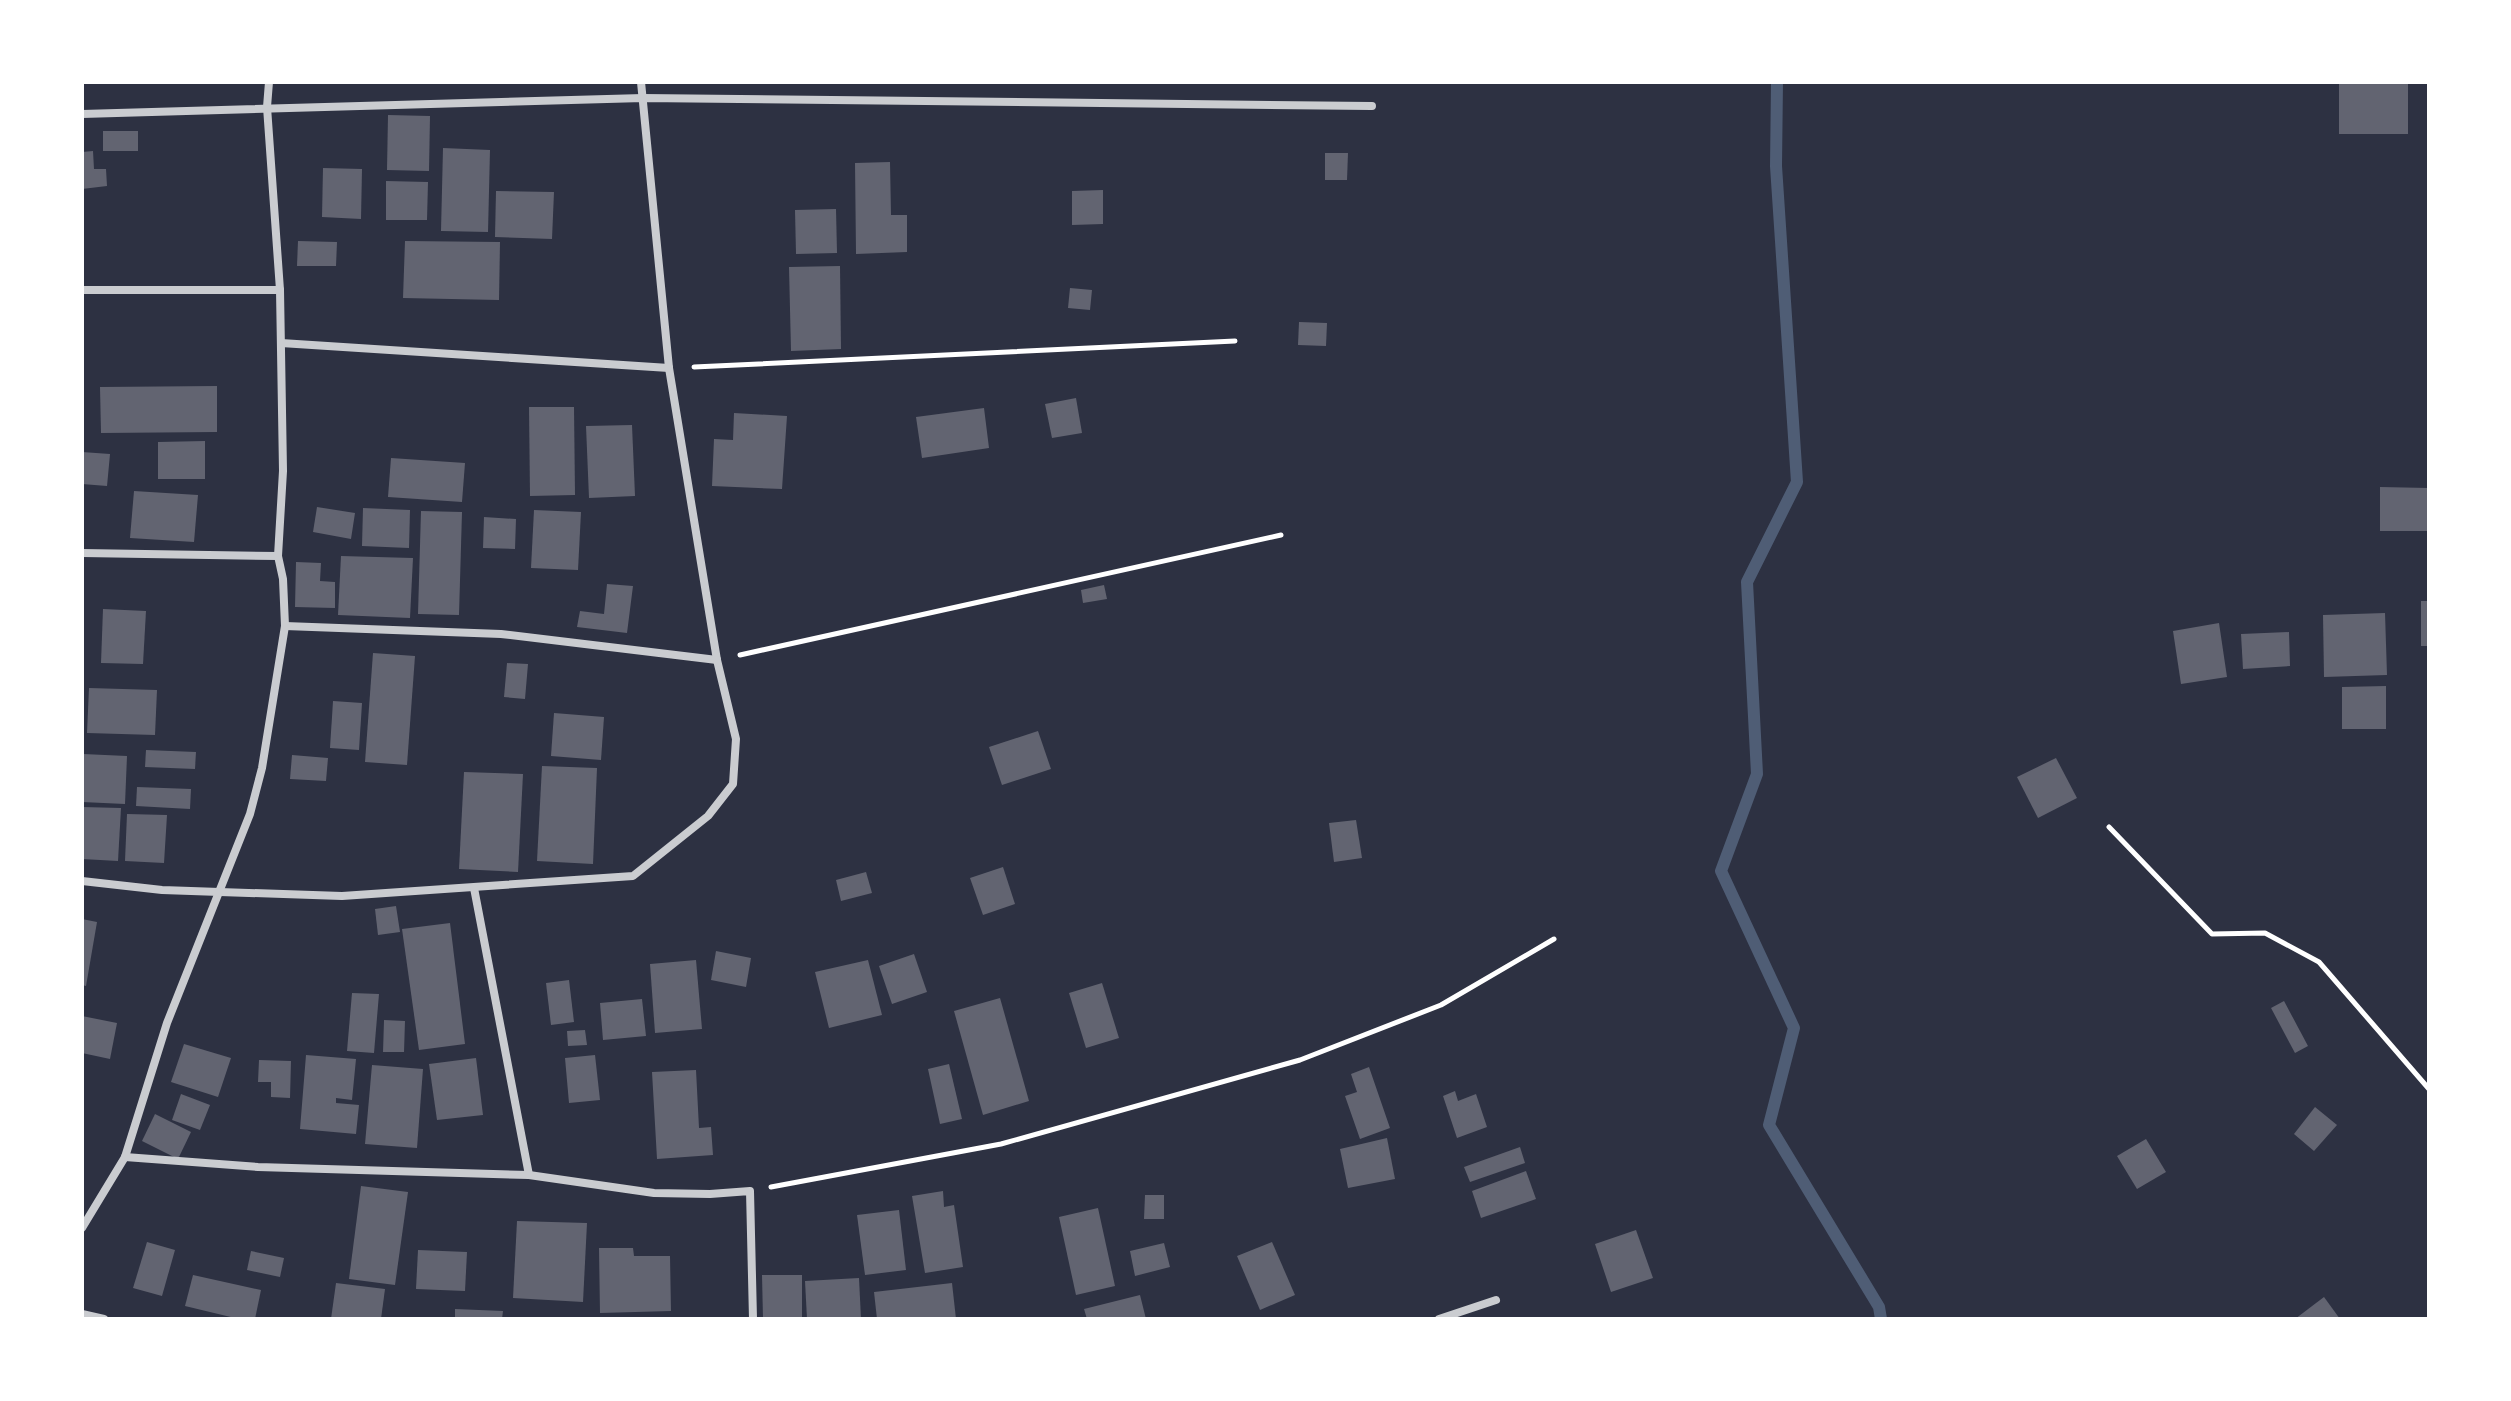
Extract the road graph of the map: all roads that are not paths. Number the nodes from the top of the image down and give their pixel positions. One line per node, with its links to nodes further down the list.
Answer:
1 (269, 82): 5 (street)
2 (641, 82): 3 (street)
3 (643, 98): 4 (street); 5 (street); 10 (street)
4 (1372, 106)
5 (267, 107): 6 (street); 8 (street)
6 (82, 114)
7 (82, 290): 8 (street)
8 (280, 290): 9 (street)
9 (281, 343): 10 (street); 12 (street)
10 (669, 368): 14 (street)
11 (82, 553): 12 (street)
12 (278, 556): 13 (street)
13 (285, 626): 14 (street); 17 (street)
14 (717, 660): 16 (street)
15 (82, 881): 17 (street)
16 (474, 888): 17 (street); 19 (street)
17 (221, 893): 18 (street)
18 (125, 1157): 19 (street); 20 (street)
19 (529, 1175): 24 (street)
20 (82, 1228)
21 (1496, 1300): 25 (street)
22 (82, 1314): 23 (street)
23 (104, 1319)
24 (753, 1319)
25 (1439, 1319)

